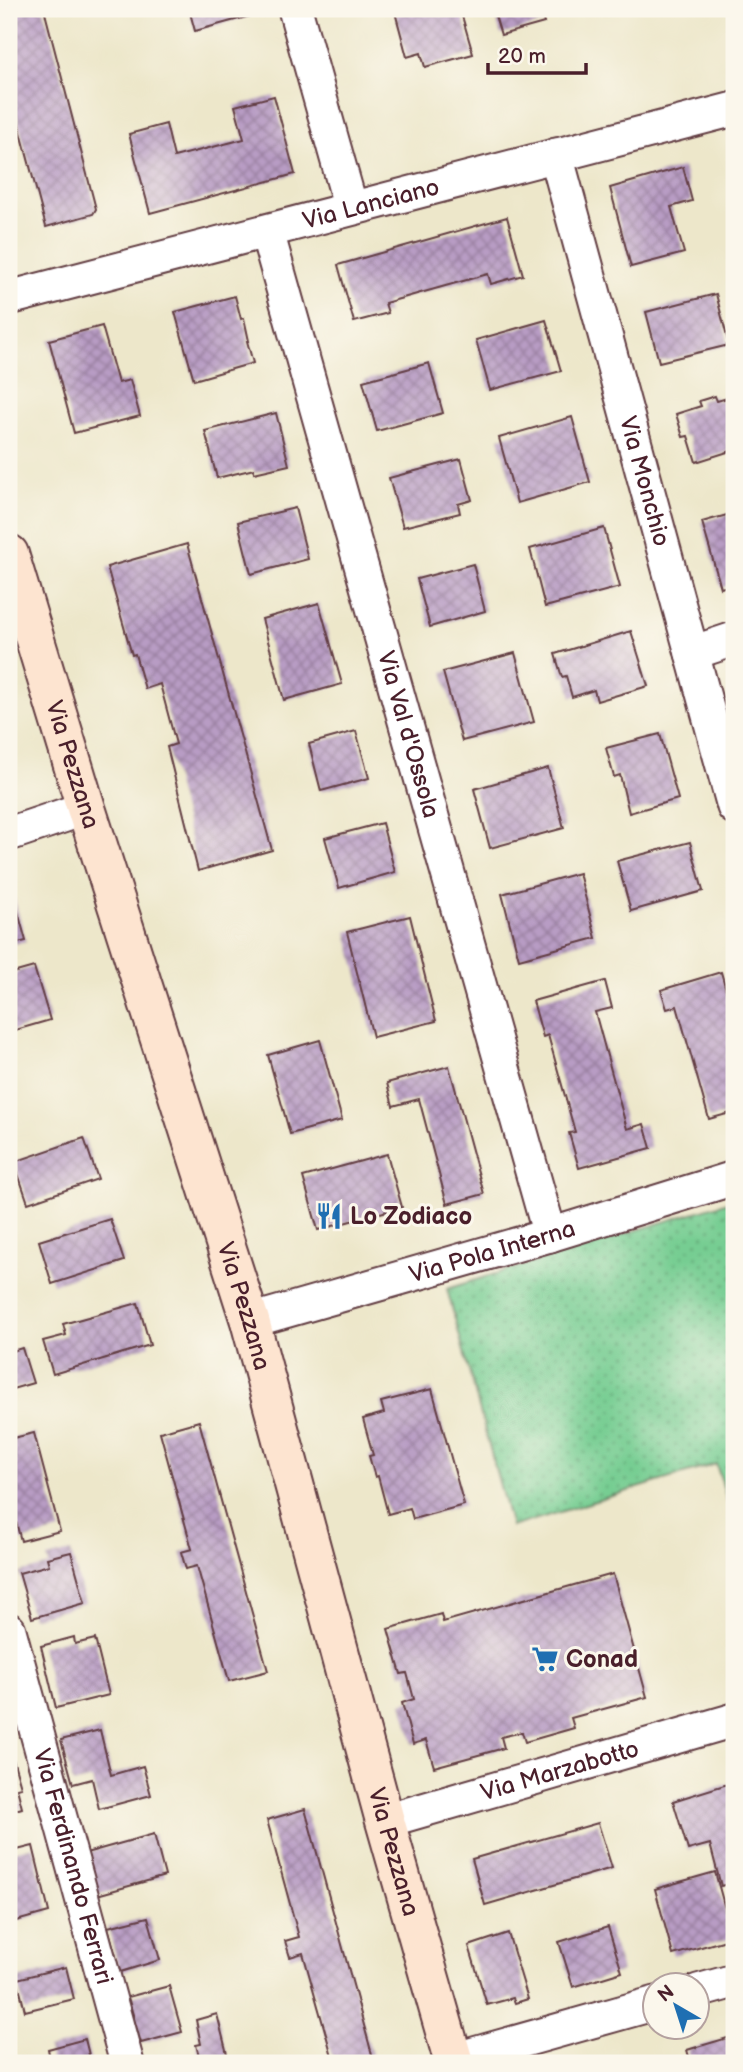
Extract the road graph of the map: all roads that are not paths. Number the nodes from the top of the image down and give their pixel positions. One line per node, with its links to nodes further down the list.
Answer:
1 (295, 9): 4 (street)
2 (734, 109): 3 (street, Via Lanciano)
3 (556, 155): 4 (street, Via Lanciano); 9 (street, Via Monchio)
4 (351, 208): 5 (street, Via Lanciano)
5 (267, 232): 6 (street, Via Lanciano); 14 (street, Via Val d'Ossola)
6 (9, 298)
7 (9, 554): 11 (street, Via Pezzana)
8 (734, 639): 9 (street)
9 (692, 653): 10 (street, Via Monchio)
10 (734, 807)
11 (86, 808): 12 (street); 15 (street, Via Pezzana)
12 (9, 834)
13 (734, 1178): 14 (street, Via Pola Interna)
14 (550, 1235): 15 (street, Via Pola Interna)
15 (250, 1321): 18 (street, Via Pezzana)
16 (9, 1630): 23 (street, Via Ferdinando Ferrari)
17 (734, 1720): 18 (street, Via Marzabotto)
18 (385, 1821): 22 (street, Via Pezzana)
19 (734, 1980): 20 (street)
20 (712, 1987)
21 (642, 2007): 22 (street)
22 (454, 2062)
23 (127, 2063)

